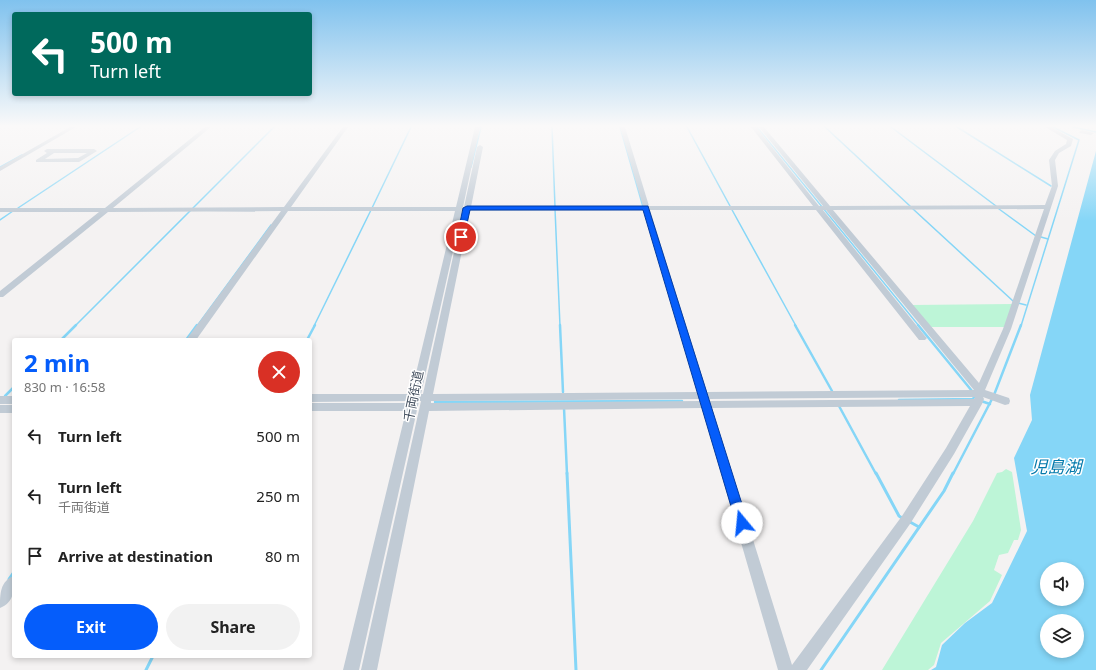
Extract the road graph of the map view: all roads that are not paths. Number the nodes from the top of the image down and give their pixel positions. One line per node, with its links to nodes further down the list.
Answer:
1 (12, 158): 15 (street)
2 (19, 158): 16 (street)
3 (42, 158): 14 (street)
4 (62, 158): 14 (street)
5 (82, 158): 14 (street)
6 (170, 158): 23 (street)
7 (322, 158): 21 (street)
8 (472, 158): 19 (street)
9 (476, 158): 19 (street, 千両街道)
10 (631, 158): 20 (street)
11 (780, 158): 18 (street)
12 (785, 158): 18 (street)
13 (1053, 158): 17 (street)
14 (58, 161)
15 (0, 165)
16 (0, 169)
17 (1048, 206): 18 (street); 27 (street)
18 (822, 207): 20 (street); 26 (street); 27 (street)
19 (463, 208): 20 (street); 21 (street); 30 (street, 千両街道)
20 (646, 208): 31 (street)
21 (284, 209): 23 (street); 25 (street)
22 (0, 210): 23 (street)
23 (105, 210): 24 (street)
24 (0, 296)
25 (192, 338)
26 (922, 338)
27 (979, 396): 29 (street); 31 (street); 40 (street)
28 (312, 398): 30 (street)
29 (1003, 400)
30 (420, 402): 31 (street); 33 (street); 37 (street); 38 (street, 千両街道)
31 (704, 402): 39 (street)
32 (3, 403): 34 (street)
33 (312, 407)
34 (12, 408)
35 (12, 585): 36 (street)
36 (0, 601)
37 (351, 670)
38 (369, 670)
39 (786, 670)
40 (798, 670)

